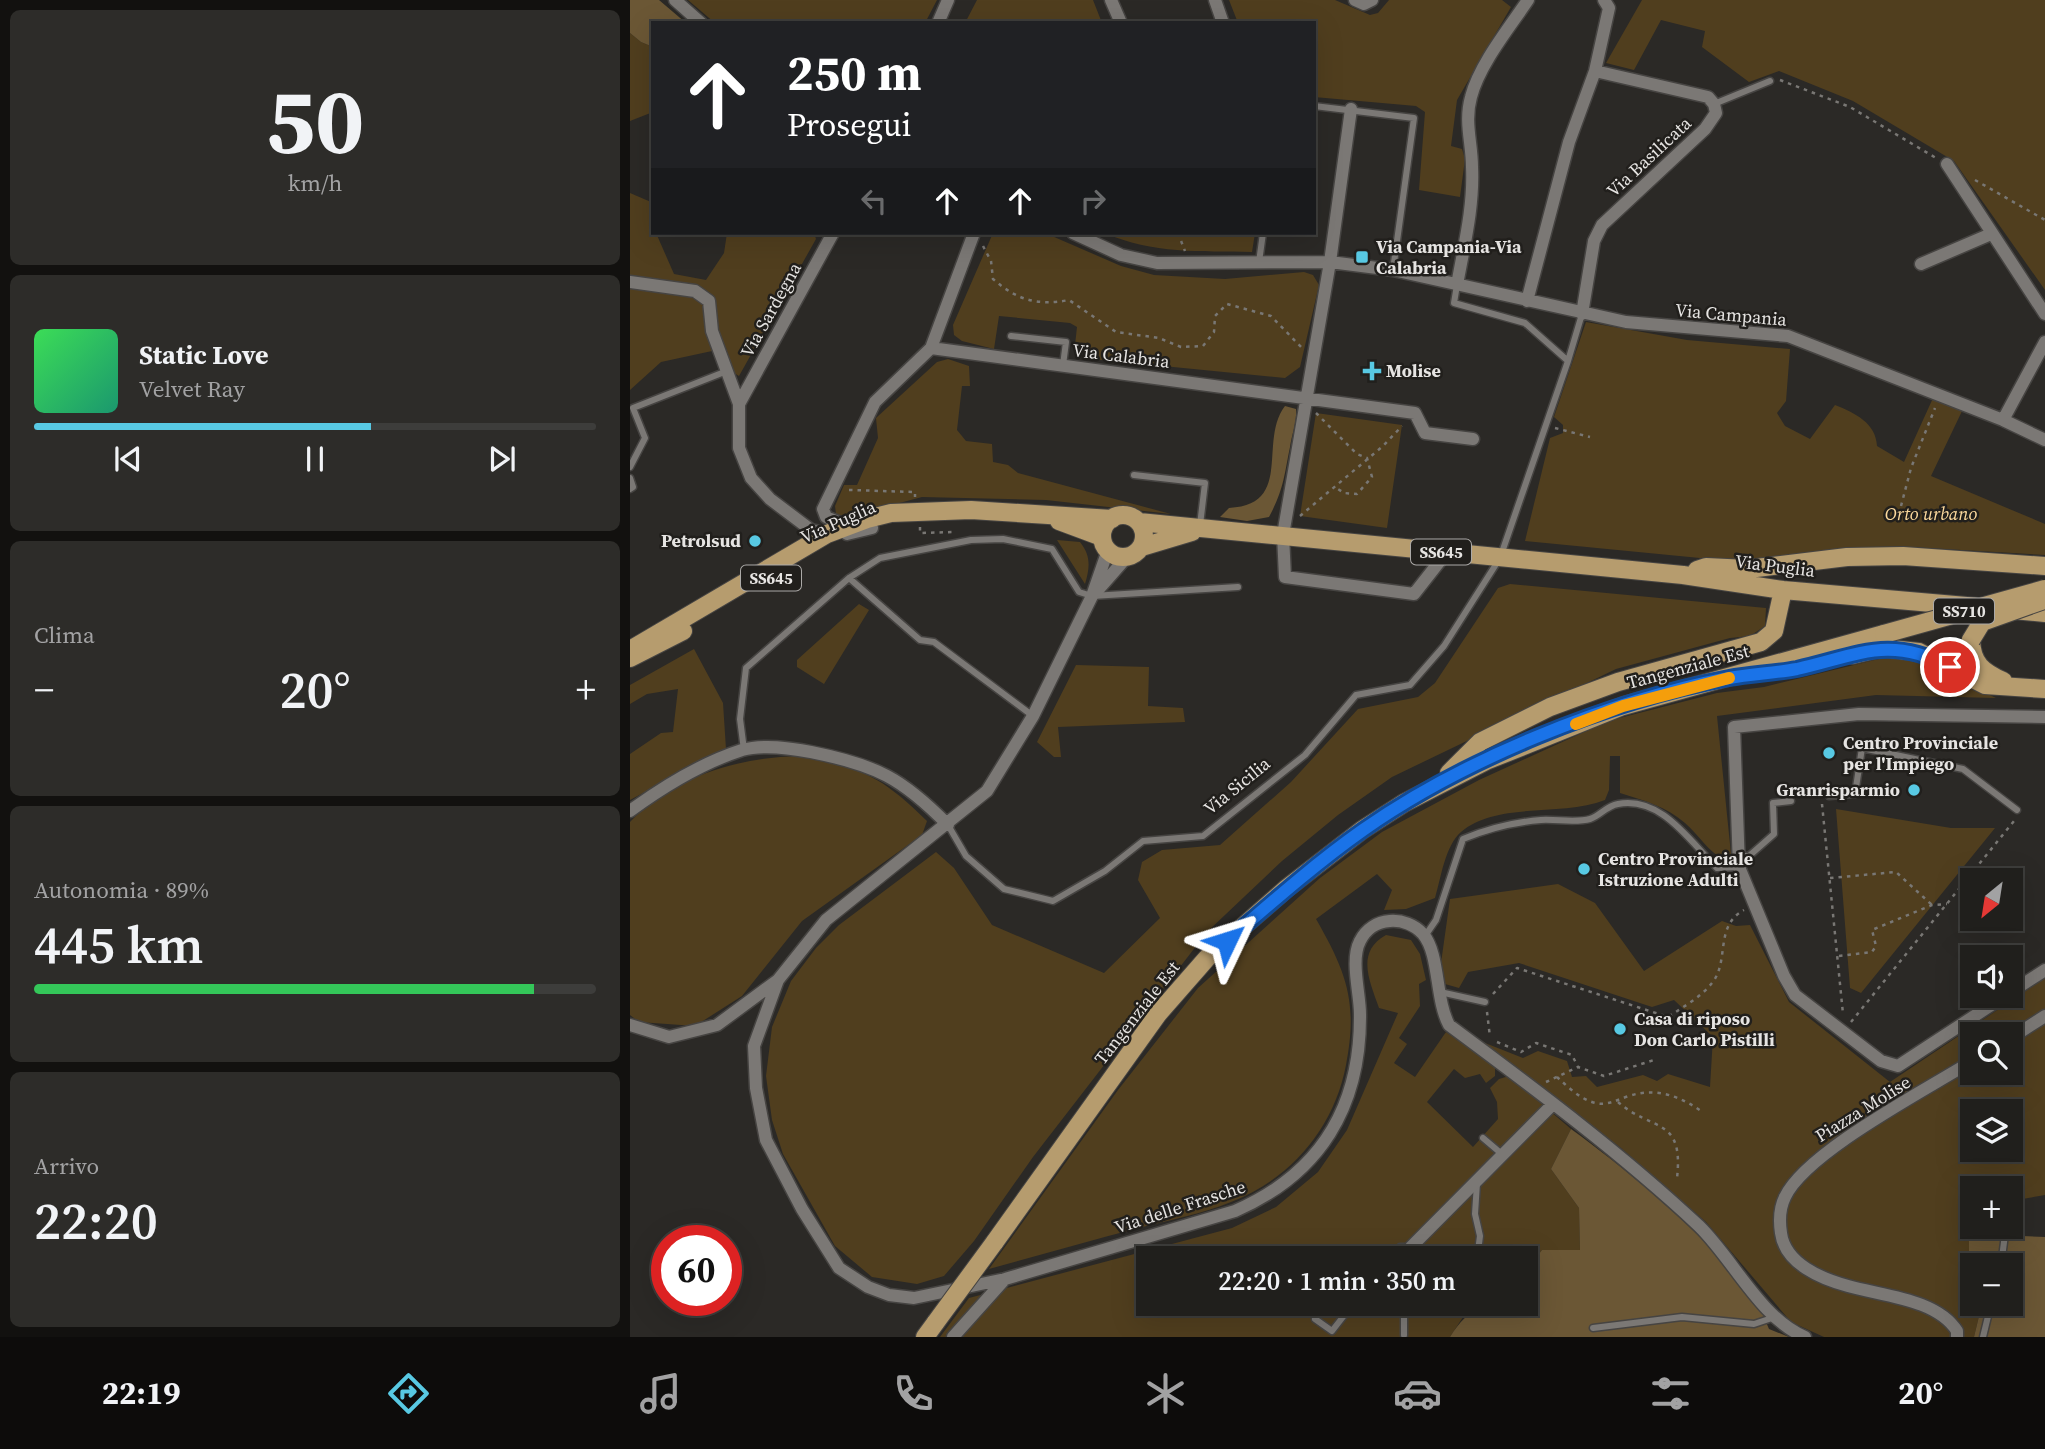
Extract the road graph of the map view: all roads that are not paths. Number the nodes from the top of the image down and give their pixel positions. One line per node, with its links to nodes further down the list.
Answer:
1 (675, 0): 9 (street)
2 (948, 0): 10 (street)
3 (1111, 0): 11 (street)
4 (1215, 0): 12 (street)
5 (1355, 0): 6 (street)
6 (1372, 0)
7 (1528, 0): 29 (street)
8 (1604, 0): 13 (street)
9 (699, 21)
10 (939, 21)
11 (1120, 21)
12 (1222, 21)
13 (1595, 71): 15 (street, Via Basilicata); 30 (street)
14 (1770, 81): 15 (lane)
15 (1714, 104): 31 (street, Via Basilicata)
16 (1316, 106): 17 (lane)
17 (1350, 109): 24 (street); 27 (lane)
18 (1947, 164): 19 (street)
19 (1991, 234): 26 (street); 32 (street)
20 (832, 235): 40 (street, Via Sardegna)
21 (1078, 235): 25 (street, Via Campania)
22 (1263, 235): 25 (lane)
23 (972, 236): 35 (street)
24 (1330, 262): 25 (street, Via Campania); 27 (street, Via Campania); 39 (street)
25 (1259, 263)
26 (1921, 264)
27 (1393, 270): 29 (street, Via Campania)
28 (630, 282): 38 (street, Via Sardegna)
29 (1457, 285): 30 (street, Via Campania); 36 (lane)
30 (1527, 300): 31 (street, Via Campania)
31 (1582, 314): 36 (lane); 41 (street, Via Campania)
32 (2045, 314)
33 (1012, 336): 37 (lane)
34 (2045, 342): 41 (street)
35 (931, 348): 37 (street, Via Calabria); 53 (street)
36 (1568, 360): 63 (lane)
37 (1063, 367): 39 (street, Via Calabria)
38 (727, 371): 40 (street, Via Sardegna); 44 (lane)
39 (1306, 401): 42 (street, Via Calabria); 54 (street)
40 (739, 404): 49 (street, Via Sardegna)
41 (2003, 420): 43 (street, Via Campania)
42 (1473, 439)
43 (2045, 440)
44 (630, 467)
45 (1134, 475): 56 (lane)
46 (630, 478): 47 (lane)
47 (630, 489)
48 (919, 512): 50 (main road, Via Puglia / SS645); 53 (main road, Via Puglia / SS645); 55 (main road, Via Puglia / SS645)
49 (792, 515): 53 (street, Via Sardegna); 57 (street, Via Sardegna); 61 (street)
50 (1046, 517): 51 (main road, Via Puglia / SS645); 58 (main road, Via Puglia / SS645)
51 (1112, 519): 52 (main road, SS645); 58 (main road)
52 (1139, 522): 56 (main road, Via Puglia / SS645); 59 (main road)
53 (848, 526): 57 (main road, Via Puglia / SS645)
54 (1285, 526): 56 (main road, Via Puglia / SS645); 60 (main road, Via Puglia / SS645); 60 (street)
55 (872, 528): 57 (street); 74 (main road, Via Puglia / SS645)
56 (1200, 530): 59 (main road, Via Puglia / SS645)
57 (827, 534): 61 (main road, Via Puglia / SS645)
58 (1105, 544): 62 (main road, SS645); 70 (street)
59 (1142, 547): 62 (main road, SS645)
60 (1447, 552): 63 (main road, Via Puglia / SS645)
61 (787, 557): 73 (main road, Via Puglia / SS645)
62 (1126, 558): 70 (street)
63 (1500, 558): 65 (main road, Via Puglia / SS645); 86 (lane, Via Sicilia)
64 (2045, 566): 65 (main road)
65 (1683, 575): 69 (main road, Via Puglia / SS645)
66 (849, 579): 70 (lane); 78 (lane); 80 (lane)
67 (1238, 587): 70 (lane)
68 (2045, 589): 75 (main road, Tangenziale Est / SS710, bridge)
69 (1783, 590): 72 (main road, Via Puglia / SS645); 81 (main road)
70 (1092, 596): 78 (street)
71 (2045, 600): 76 (main road, bridge)
72 (2045, 613)
73 (630, 650)
74 (630, 658)
75 (1728, 678): 76 (main road); 81 (main road, Tangenziale Est / SS710)
76 (2019, 689): 77 (main road)
77 (2045, 689)
78 (1033, 716): 86 (street)
79 (2045, 717): 87 (street, Piazza Molise)
80 (744, 750): 84 (street, Via Sicilia); 86 (street, Via Sicilia)
81 (1439, 784): 112 (main road, Tangenziale Est / SS710, bridge)
82 (1825, 797): 85 (lane)
83 (1791, 801): 87 (lane)
84 (630, 811)
85 (2018, 812)
86 (948, 825): 90 (street)
87 (1739, 861): 88 (lane); 94 (street, Piazza Molise)
88 (1424, 936): 92 (street); 105 (street, Via delle Frasche)
89 (2045, 970): 91 (street)
90 (778, 980): 96 (street); 105 (street, Via delle Frasche)
91 (2023, 984)
92 (1438, 992): 93 (lane); 99 (street)
93 (1485, 1002)
94 (1987, 1008)
95 (2045, 1016): 97 (street)
96 (630, 1025)
97 (2023, 1030)
98 (1960, 1068): 116 (street, Piazza Molise)
99 (1553, 1104): 101 (street); 109 (street)
100 (1483, 1138): 101 (lane)
101 (1503, 1155): 102 (street)
102 (1477, 1181): 103 (street); 104 (lane)
103 (1417, 1246)
104 (1479, 1246)
105 (1005, 1279): 114 (street)
106 (1344, 1316): 110 (lane)
107 (1404, 1316): 113 (lane)
108 (1989, 1316): 117 (lane)
109 (1774, 1317): 111 (lane); 115 (street)
110 (1315, 1320)
111 (1593, 1328)
112 (931, 1330)
113 (1404, 1335)
114 (953, 1337)
115 (1805, 1337)
116 (1957, 1337)
117 (1983, 1337)

